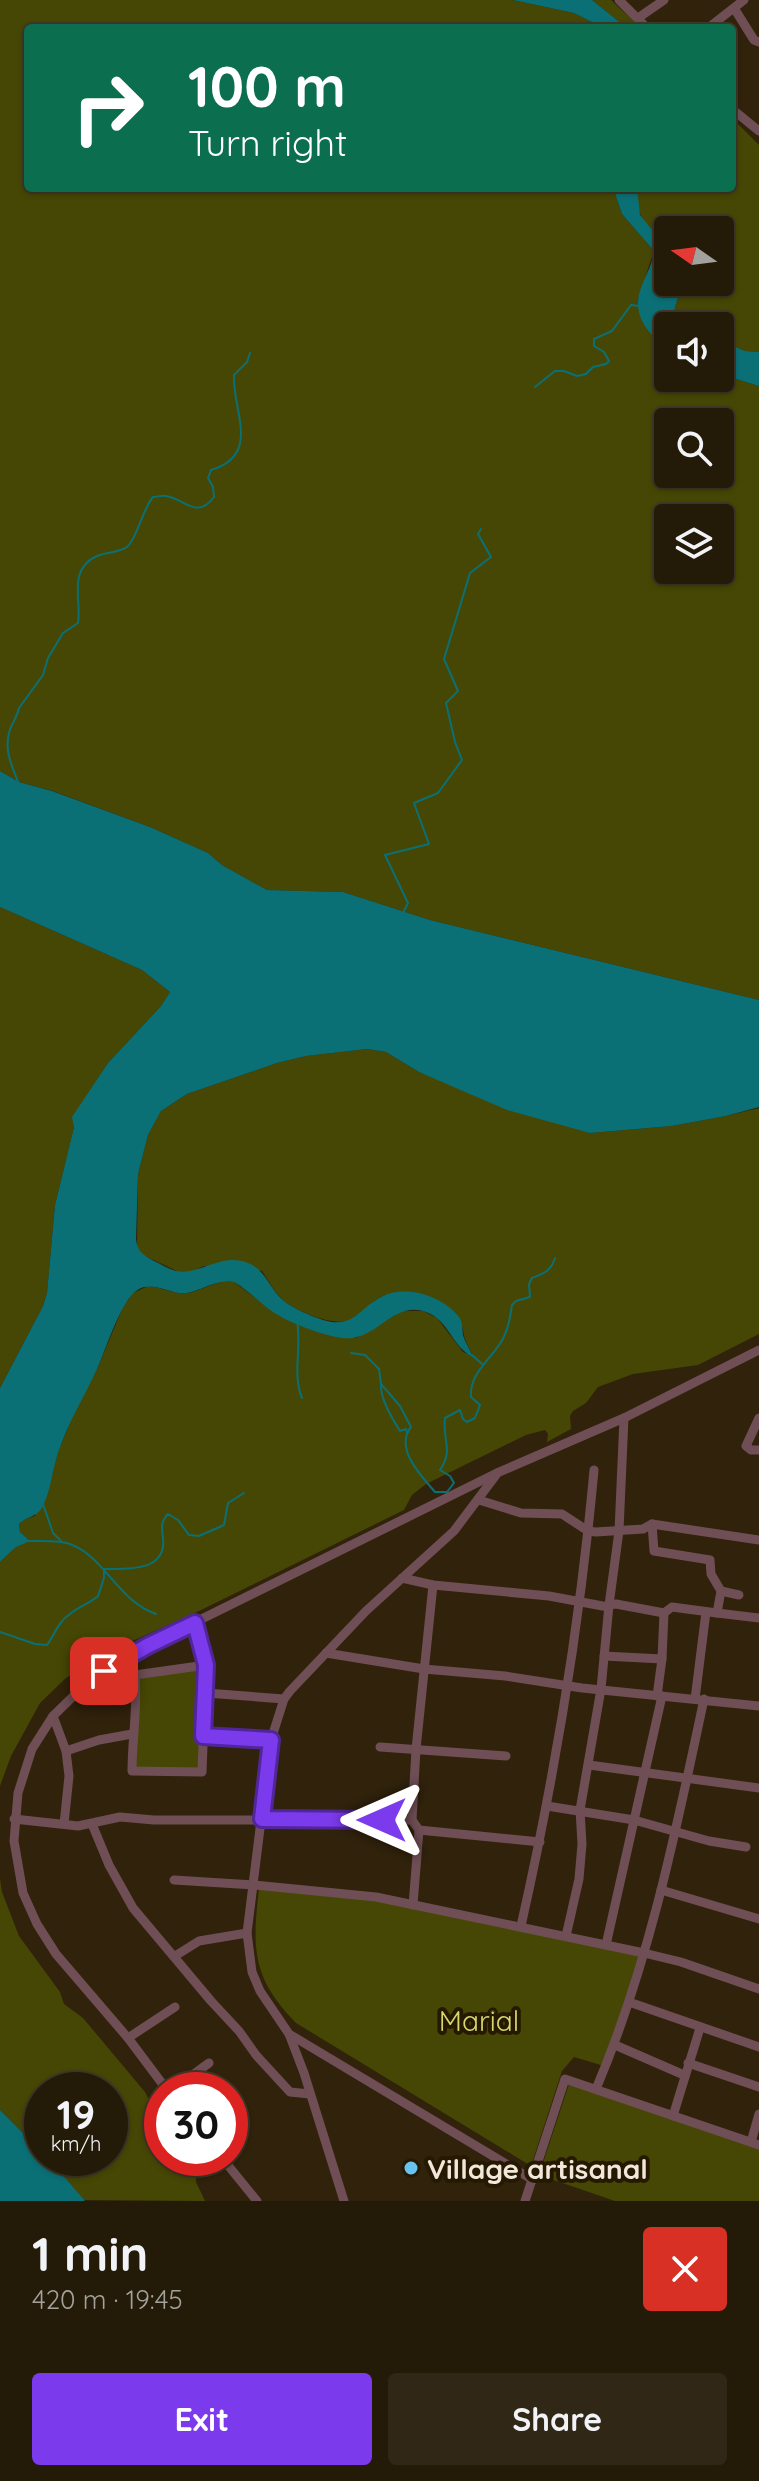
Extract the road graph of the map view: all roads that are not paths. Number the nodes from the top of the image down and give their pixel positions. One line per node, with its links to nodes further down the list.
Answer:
1 (619, 0): 5 (street)
2 (664, 0): 5 (street)
3 (744, 0): 4 (street)
4 (734, 8): 7 (street); 8 (street)
5 (638, 18): 6 (street)
6 (643, 24)
7 (713, 24)
8 (759, 42)
9 (736, 112): 10 (street)
10 (759, 131)
11 (759, 1350): 12 (street)
12 (624, 1418): 16 (street); 20 (street)
13 (759, 1418): 14 (street)
14 (759, 1450)
15 (594, 1470): 19 (street)
16 (497, 1473): 17 (street); 31 (street)
17 (479, 1500): 19 (street); 22 (street)
18 (652, 1524): 20 (street); 21 (street); 24 (street)
19 (588, 1531): 20 (street); 26 (street)
20 (619, 1531): 27 (street)
21 (759, 1540)
22 (402, 1578): 23 (street); 32 (street)
23 (433, 1585): 26 (street); 36 (street)
24 (721, 1591): 25 (street); 28 (street)
25 (739, 1595)
26 (581, 1603): 27 (street); 37 (street)
27 (609, 1605): 29 (street); 33 (street)
28 (711, 1612): 29 (street); 30 (street); 42 (street)
29 (664, 1613): 34 (street)
30 (759, 1618)
31 (195, 1623): 35 (street); 44 (street)
32 (326, 1653): 36 (street); 41 (street)
33 (604, 1656): 34 (street); 38 (street)
34 (662, 1659): 40 (street)
35 (206, 1665): 39 (street); 45 (street)
36 (424, 1669): 37 (street); 49 (street)
37 (567, 1686): 38 (street); 56 (street)
38 (601, 1689): 40 (street); 52 (street)
39 (206, 1693): 41 (street); 46 (street)
40 (660, 1696): 42 (street); 53 (street)
41 (284, 1699): 47 (street)
42 (699, 1699): 43 (street); 54 (street)
43 (759, 1706)
44 (53, 1716): 50 (street); 58 (street)
45 (132, 1734): 46 (street); 50 (street)
46 (203, 1736): 47 (street)
47 (271, 1740): 59 (street)
48 (380, 1747): 49 (street)
49 (416, 1749): 51 (street); 60 (street)
50 (66, 1751): 62 (street)
51 (506, 1756)
52 (589, 1765): 53 (street); 57 (street)
53 (643, 1773): 54 (street); 61 (street)
54 (687, 1778): 55 (street); 65 (street)
55 (759, 1788)
56 (547, 1806): 57 (street); 66 (street)
57 (580, 1810): 61 (street); 75 (street)
58 (14, 1819): 62 (street); 84 (street)
59 (262, 1819): 60 (street); 63 (street); 69 (street)
60 (412, 1820): 64 (street)
61 (634, 1820): 65 (street); 76 (street)
62 (64, 1824): 63 (street)
63 (92, 1824): 78 (street)
64 (419, 1830): 66 (street); 71 (street)
65 (676, 1832): 67 (street); 70 (street)
66 (540, 1842): 73 (street)
67 (746, 1847)
68 (174, 1880): 69 (street)
69 (254, 1885): 71 (street); 74 (street)
70 (661, 1890): 72 (street); 77 (street)
71 (413, 1905): 73 (street)
72 (759, 1919)
73 (521, 1926): 75 (street)
74 (247, 1933): 78 (street); 83 (street)
75 (566, 1936): 76 (street)
76 (606, 1945): 77 (street)
77 (644, 1953): 79 (street); 80 (street)
78 (175, 1956): 96 (street)
79 (759, 1989)
80 (629, 2002): 82 (street); 85 (street)
81 (175, 2007): 84 (street)
82 (700, 2028): 86 (street); 90 (street)
83 (289, 2034): 87 (street); 88 (street)
84 (128, 2038): 91 (street)
85 (615, 2045): 93 (street); 95 (street)
86 (759, 2047)
87 (316, 2048): 88 (street); 101 (street)
88 (300, 2061): 96 (street)
89 (209, 2063): 92 (street)
90 (688, 2063): 93 (street); 94 (street)
91 (155, 2072)
92 (196, 2072)
93 (684, 2075): 98 (street)
94 (759, 2087)
95 (596, 2089): 98 (street); 101 (street)
96 (310, 2094): 103 (street)
97 (759, 2114): 99 (street)
98 (673, 2116): 99 (street)
99 (755, 2143)
100 (237, 2176): 102 (street)
101 (533, 2180): 104 (street)
102 (257, 2201)
103 (344, 2201)
104 (525, 2201)

